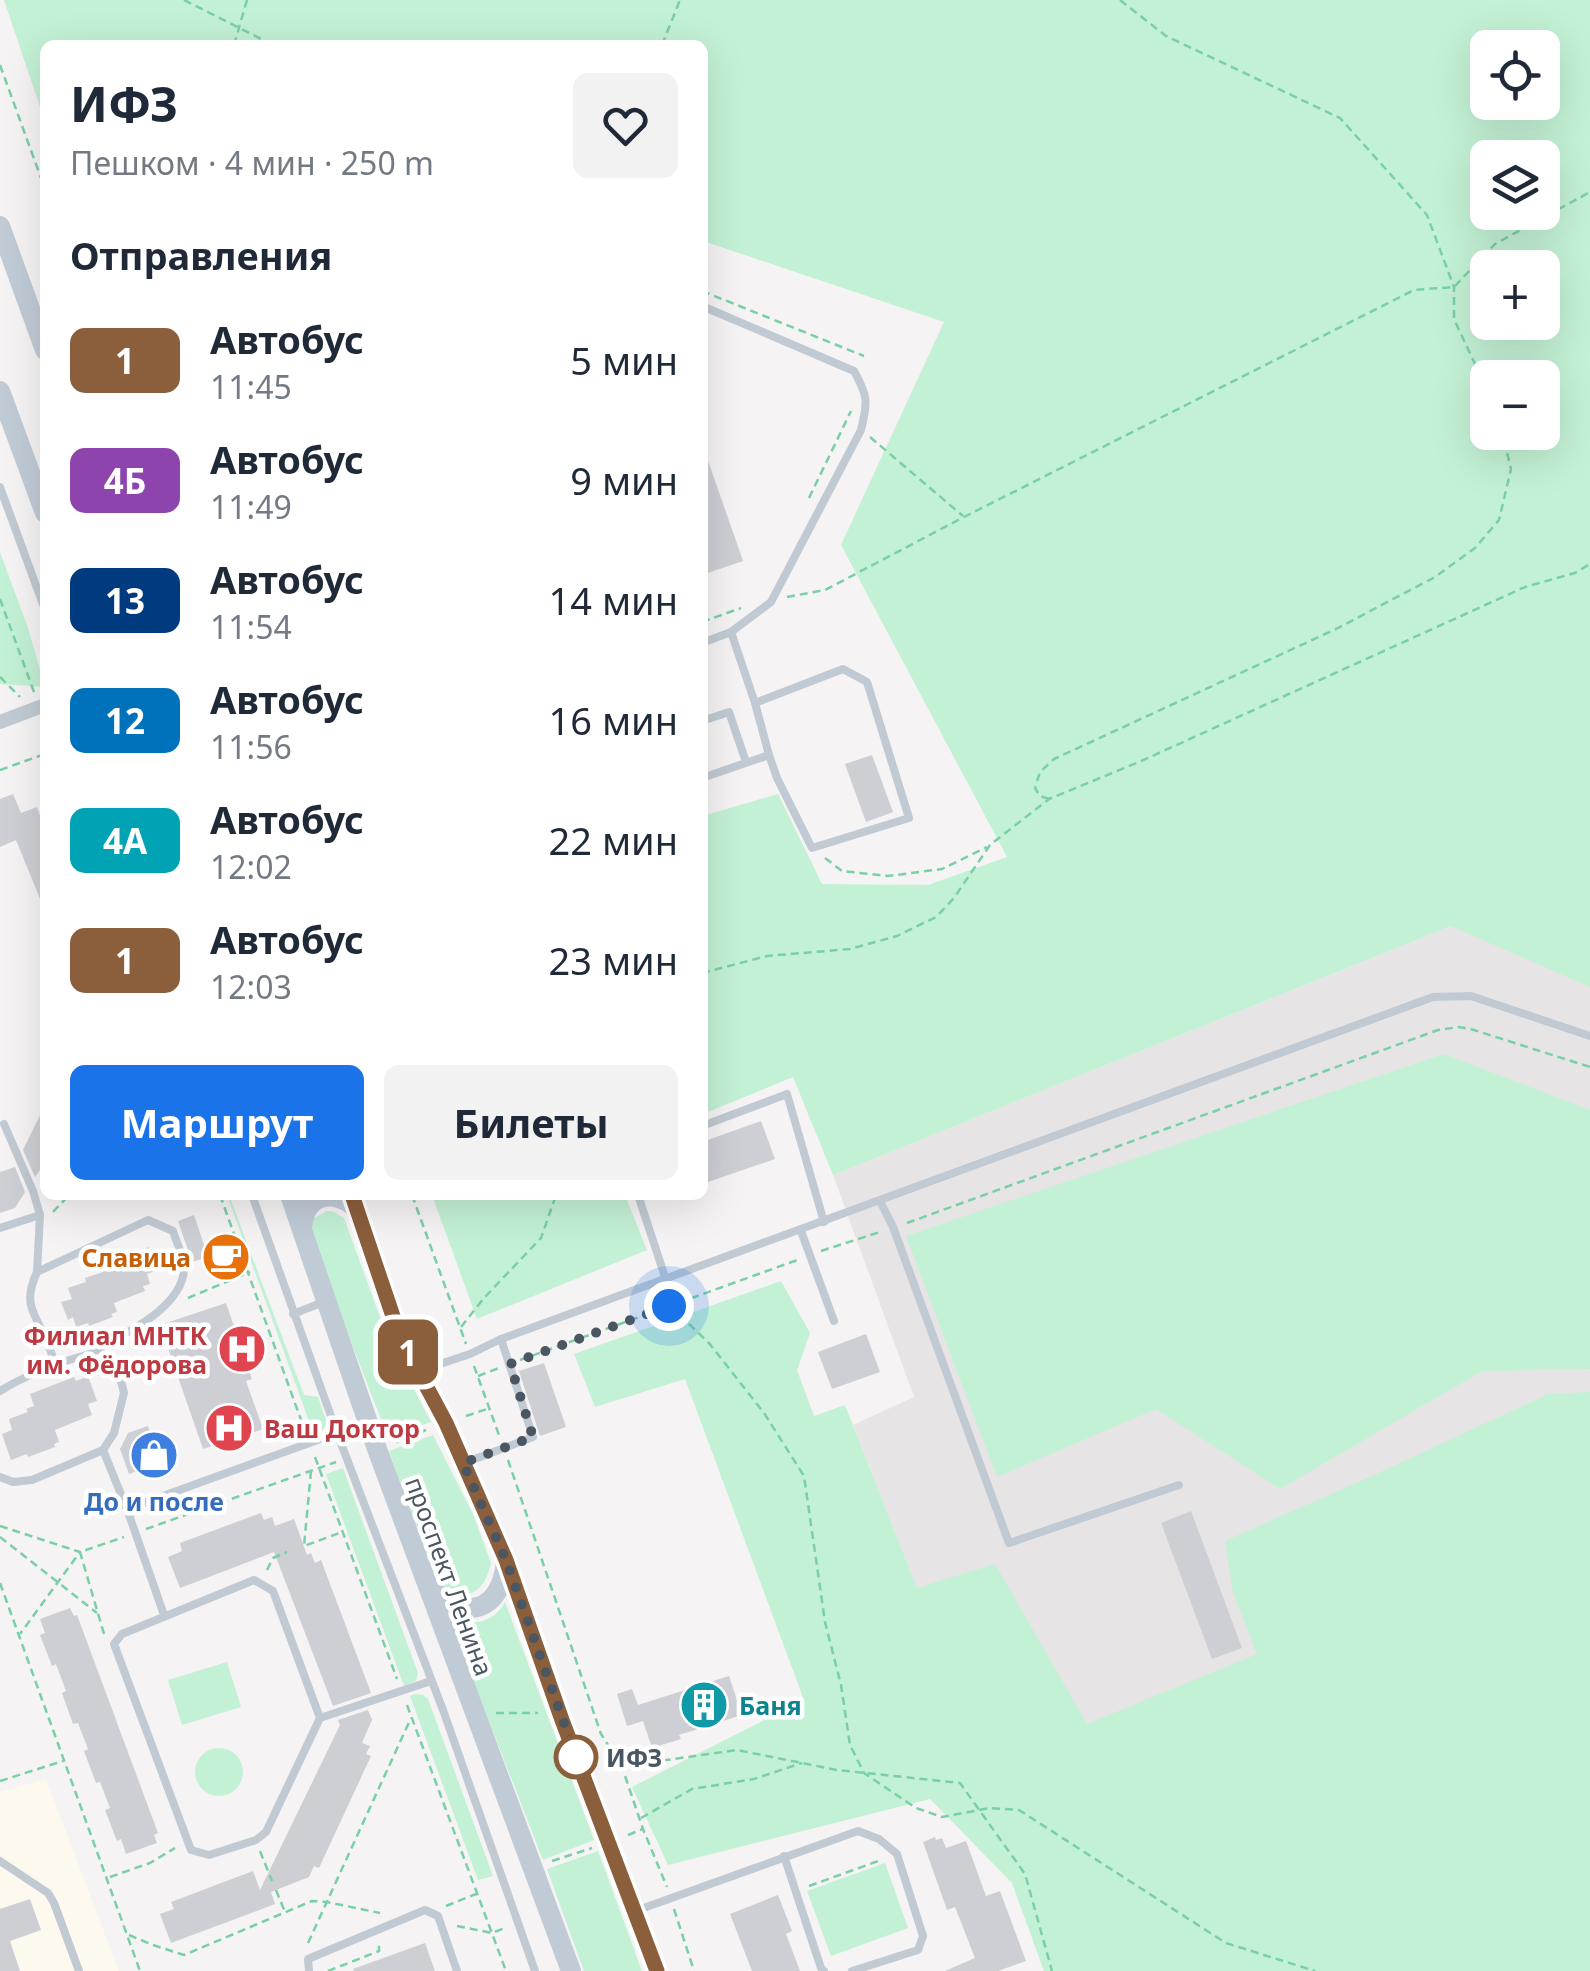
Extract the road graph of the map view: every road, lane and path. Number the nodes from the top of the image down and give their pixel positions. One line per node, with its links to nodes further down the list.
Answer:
1 (184, 0): 5 (path)
2 (247, 0): 5 (path)
3 (680, 0): 8 (path)
4 (1120, 0): 13 (path)
5 (238, 28): 6 (path); 7 (path)
6 (235, 40)
7 (263, 40)
8 (664, 40)
9 (0, 66): 10 (path)
10 (40, 175)
11 (1590, 192): 13 (path)
12 (0, 226): 16 (main road)
13 (1454, 286): 18 (path); 26 (path)
14 (708, 293): 17 (path)
15 (708, 309): 21 (lane)
16 (40, 336)
17 (864, 356)
18 (1473, 360)
19 (0, 390): 24 (main road)
20 (853, 405): 25 (path)
21 (861, 430): 26 (path); 30 (lane)
22 (1506, 450): 46 (path)
23 (0, 487): 28 (lane)
24 (40, 499)
25 (805, 507)
26 (964, 516): 30 (path)
27 (1590, 564): 46 (path)
28 (40, 596)
29 (0, 599): 32 (path)
30 (771, 602): 34 (lane)
31 (746, 606): 33 (path)
32 (2, 612): 38 (path)
33 (708, 620)
34 (731, 632): 35 (lane); 37 (lane)
35 (708, 641)
36 (0, 677): 38 (path)
37 (755, 702): 41 (lane); 48 (lane)
38 (39, 707): 40 (street)
39 (708, 719): 43 (lane)
40 (0, 722)
41 (769, 755): 43 (lane); 48 (lane)
42 (40, 756): 44 (path)
43 (746, 762): 45 (lane)
44 (0, 770)
45 (708, 776)
46 (1049, 800): 47 (path)
47 (989, 846): 48 (path); 49 (path)
48 (812, 848)
49 (708, 971)
50 (1590, 1036): 62 (lane)
51 (1590, 1067): 67 (path)
52 (4, 1124): 64 (lane)
53 (708, 1124): 65 (lane)
54 (63, 1200): 64 (path)
55 (222, 1200): 72 (path)
56 (254, 1200): 77 (lane)
57 (292, 1200): 68 (main road, проспект Ленина)
58 (317, 1200): 68 (main road)
59 (414, 1200): 79 (path)
60 (554, 1200): 79 (path)
61 (640, 1200): 73 (lane)
62 (880, 1200): 65 (lane); 67 (lane)
63 (355, 1202): 85 (main road, проспект Ленина)
64 (40, 1220): 66 (lane); 71 (lane)
65 (824, 1222): 69 (lane)
66 (0, 1228)
67 (893, 1228): 70 (path); 100 (lane)
68 (302, 1229): 74 (main road, проспект Ленина)
69 (801, 1231): 70 (lane); 73 (lane)
70 (810, 1255): 75 (path); 78 (lane)
71 (37, 1272): 76 (lane); 83 (lane)
72 (250, 1272): 76 (path); 91 (path)
73 (666, 1280): 80 (lane)
74 (327, 1300): 77 (lane); 93 (main road, проспект Ленина)
75 (669, 1306): 84 (path); 127 (path)
76 (164, 1309): 81 (lane)
77 (294, 1314): 90 (lane)
78 (834, 1321)
79 (460, 1328): 82 (path)
80 (501, 1339): 82 (lane); 84 (lane)
81 (90, 1354): 83 (lane); 94 (lane)
82 (470, 1354): 85 (lane); 86 (path)
83 (55, 1363): 87 (lane)
84 (510, 1364): 86 (path); 92 (lane)
85 (419, 1371): 89 (main road, проспект Ленина)
86 (478, 1376): 88 (path)
87 (0, 1391)
88 (488, 1408): 89 (path); 92 (path)
89 (446, 1423): 93 (path); 96 (main road, проспект Ленина)
90 (338, 1433): 91 (lane); 95 (lane)
91 (310, 1443): 97 (path); 101 (lane)
92 (504, 1448): 96 (lane); 123 (path)
93 (377, 1449): 112 (main road, проспект Ленина)
94 (103, 1450): 99 (lane); 101 (lane)
95 (347, 1459): 97 (path); 117 (lane)
96 (463, 1463): 108 (main road, проспект Ленина)
97 (318, 1467): 98 (path); 103 (path)
98 (312, 1470): 103 (path); 104 (path)
99 (0, 1477)
100 (1179, 1485)
101 (127, 1509): 104 (lane)
102 (0, 1526): 106 (path)
103 (342, 1532): 118 (path)
104 (136, 1533): 106 (path); 114 (lane)
105 (0, 1536): 109 (path)
106 (80, 1552): 109 (path); 113 (path)
107 (287, 1552): 111 (path)
108 (506, 1560): 112 (main road); 122 (main road, проспект Ленина)
109 (58, 1582): 113 (path); 115 (path)
110 (0, 1583): 115 (path)
111 (261, 1584): 114 (lane); 121 (lane)
112 (426, 1584): 119 (main road, проспект Ленина)
113 (98, 1614): 116 (path)
114 (164, 1615): 116 (lane)
115 (19, 1636): 124 (path)
116 (114, 1644): 132 (lane)
117 (431, 1681): 118 (lane); 150 (lane)
118 (402, 1692): 120 (path); 121 (lane)
119 (475, 1713): 122 (path); 138 (main road, проспект Ленина)
120 (412, 1717): 143 (path); 145 (path)
121 (320, 1718): 132 (lane)
122 (562, 1720): 123 (path); 133 (main road, проспект Ленина)
123 (601, 1734): 126 (path)
124 (64, 1760): 128 (path); 139 (path)
125 (802, 1763): 126 (path); 127 (path); 130 (path)
126 (622, 1766): 130 (path)
127 (864, 1772): 129 (path); 129 (path)
128 (0, 1781)
129 (980, 1811): 168 (path); 169 (path)
130 (639, 1818): 131 (path)
131 (643, 1829): 133 (path); 144 (path)
132 (256, 1840): 140 (path)
133 (608, 1843): 138 (path); 146 (main road, проспект Ленина)
134 (180, 1845): 139 (path)
135 (897, 1854): 136 (lane); 142 (path); 167 (lane)
136 (784, 1856): 142 (lane); 144 (lane)
137 (0, 1861): 156 (lane)
138 (532, 1868): 163 (main road, проспект Ленина)
139 (107, 1878): 153 (path)
140 (272, 1882)
141 (276, 1890): 147 (path)
142 (797, 1890): 166 (lane)
143 (477, 1894): 148 (path); 152 (path)
144 (671, 1898): 146 (lane); 165 (path)
145 (327, 1902): 147 (path); 149 (path); 155 (path)
146 (634, 1911): 164 (main road, проспект Ленина)
147 (285, 1912): 153 (path)
148 (438, 1916): 149 (lane); 151 (lane)
149 (404, 1918): 158 (lane)
150 (518, 1924): 152 (path); 162 (lane)
151 (442, 1926): 152 (path); 160 (lane)
152 (492, 1932): 161 (path)
153 (127, 1934): 157 (path)
154 (381, 1937): 159 (path)
155 (304, 1952)
156 (79, 1971)
157 (140, 1971)
158 (309, 1971)
159 (328, 1971)
160 (457, 1971)
161 (506, 1971)
162 (535, 1971)
163 (571, 1971)
164 (657, 1971)
165 (694, 1971)
166 (824, 1971)
167 (852, 1971)
168 (1052, 1971)
169 (1315, 1971)

